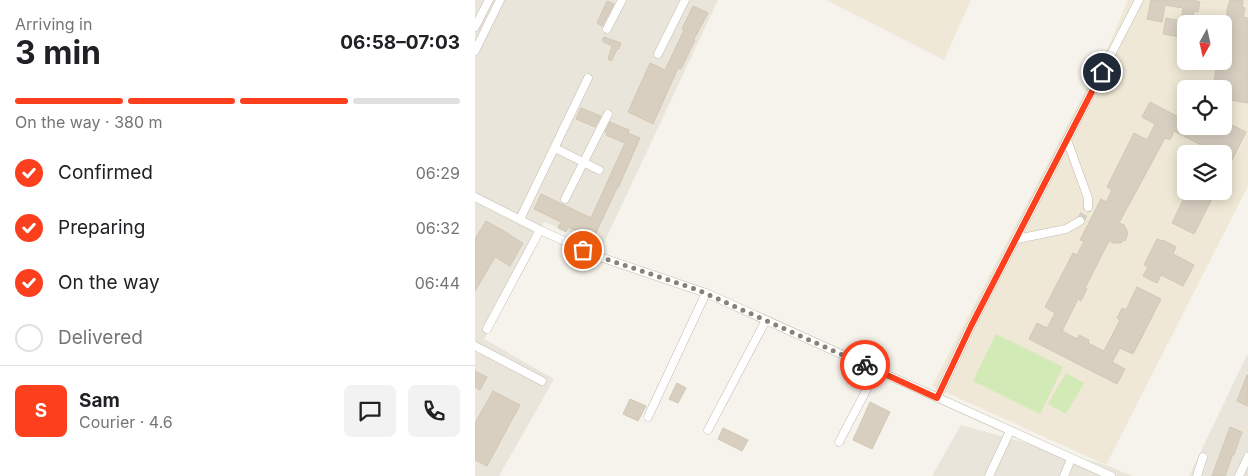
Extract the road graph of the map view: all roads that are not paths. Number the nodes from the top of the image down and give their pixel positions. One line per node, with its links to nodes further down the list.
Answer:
1 (489, 0): 6 (street)
2 (500, 0): 8 (street)
3 (622, 0): 7 (street)
4 (685, 0): 9 (street)
5 (1139, 0): 12 (street)
6 (475, 27)
7 (607, 29)
8 (475, 51)
9 (658, 54)
10 (588, 78): 13 (street)
11 (608, 114): 14 (street)
12 (1067, 140): 18 (street); 22 (street)
13 (555, 148): 14 (street); 19 (street)
14 (583, 162): 15 (street); 17 (street)
15 (599, 170)
16 (475, 197): 19 (street)
17 (565, 199)
18 (1087, 207)
19 (520, 219): 21 (street)
20 (1080, 221): 22 (street)
21 (540, 230): 23 (street); 25 (street)
22 (1017, 239): 29 (street)
23 (706, 293): 24 (street); 30 (street)
24 (765, 320): 27 (street); 31 (street)
25 (487, 329)
26 (475, 346): 28 (street)
27 (877, 370): 29 (street); 33 (street)
28 (542, 381)
29 (937, 398): 32 (street)
30 (648, 417)
31 (708, 430)
32 (1010, 432): 36 (street); 37 (street)
33 (839, 442)
34 (1203, 456): 40 (street)
35 (1248, 457): 41 (street)
36 (1071, 459): 38 (street); 39 (street)
37 (989, 476)
38 (1064, 476)
39 (1111, 476)
40 (1197, 476)
41 (1239, 476)

